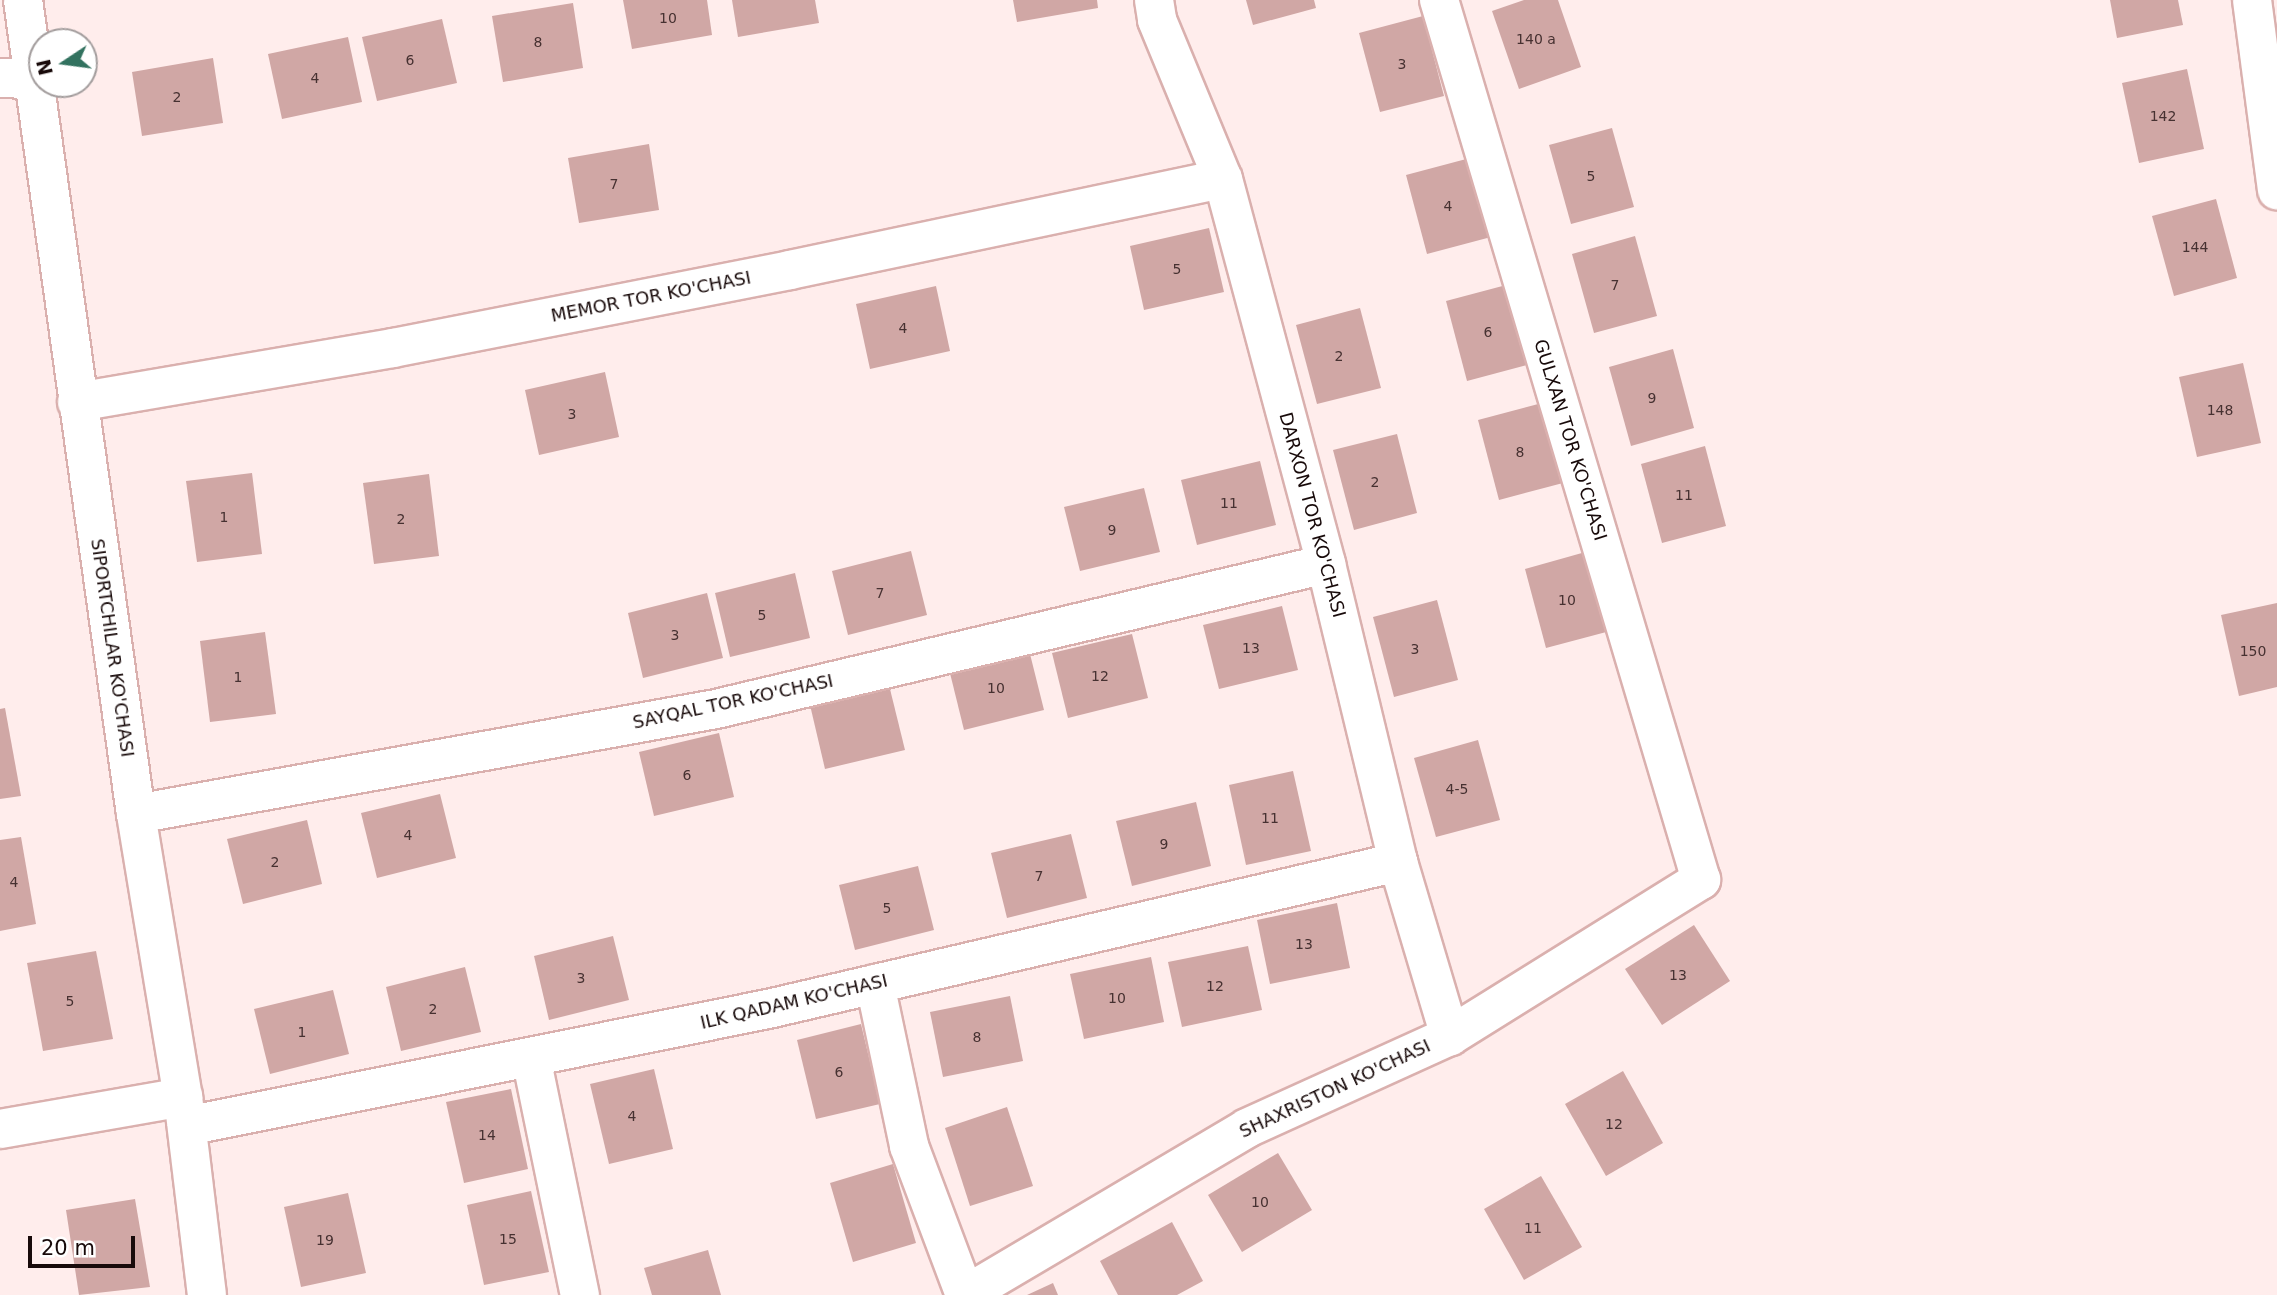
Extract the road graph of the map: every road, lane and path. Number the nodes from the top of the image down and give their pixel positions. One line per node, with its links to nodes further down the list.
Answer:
1 (23, 0): 5 (street, SIPORTCHILAR KO'CHASI)
2 (1154, 0): 6 (street, DARXON TOR KO'CHASI)
3 (1439, 0): 12 (street, GULXAN TOR KO'CHASI)
4 (2252, 0): 7 (street)
5 (16, 79): 8 (street, SIPORTCHILAR KO'CHASI)
6 (1223, 179): 8 (street, MEMOR TOR KO'CHASI); 9 (street, DARXON TOR KO'CHASI)
7 (2277, 190)
8 (77, 402): 10 (street, SIPORTCHILAR KO'CHASI)
9 (1325, 564): 10 (street, SAYQAL TOR KO'CHASI); 11 (street, DARXON TOR KO'CHASI)
10 (135, 814): 16 (street, SIPORTCHILAR KO'CHASI)
11 (1398, 862): 13 (street, ILK QADAM KO'CHASI); 14 (street, DARXON TOR KO'CHASI)
12 (1701, 880): 14 (street, SHAXRISTON KO'CHASI)
13 (875, 984): 15 (street, ILK QADAM KO'CHASI); 20 (street)
14 (1450, 1036): 20 (street, SHAXRISTON KO'CHASI)
15 (531, 1057): 16 (street, ILK QADAM KO'CHASI); 19 (street)
16 (185, 1111): 17 (street, ILK QADAM KO'CHASI); 18 (street, SIPORTCHILAR KO'CHASI)
17 (0, 1129)
18 (207, 1295)
19 (580, 1295)
20 (965, 1295)

